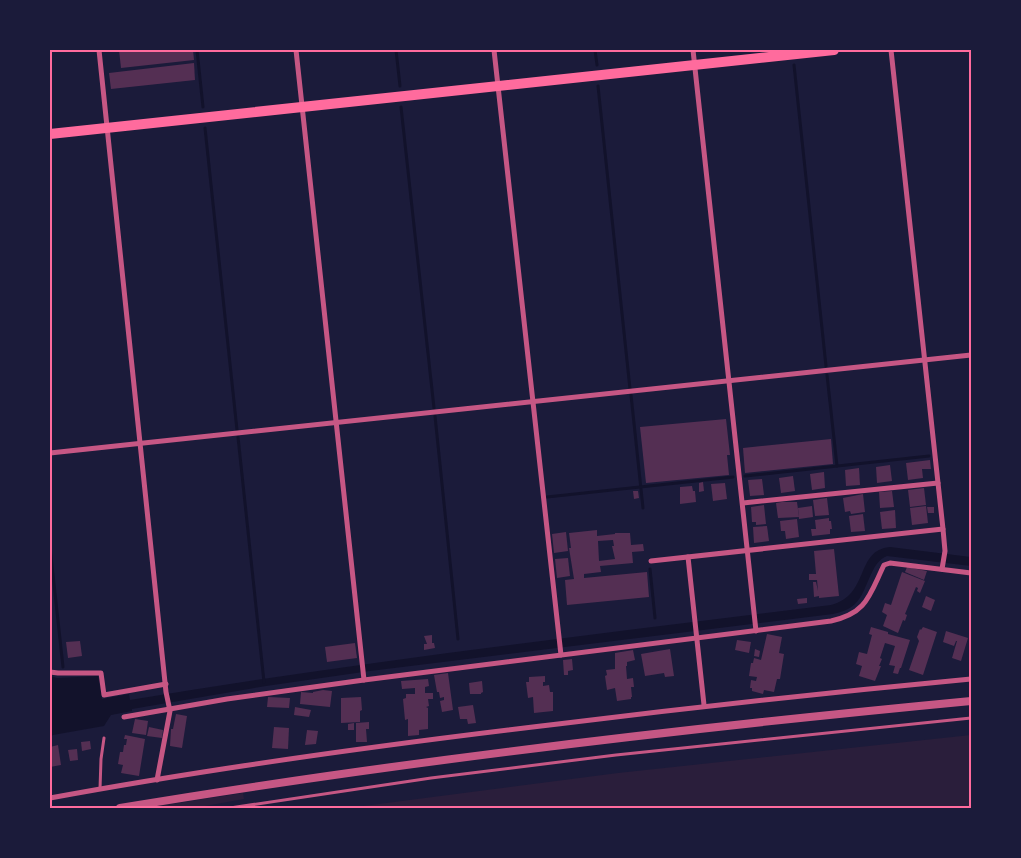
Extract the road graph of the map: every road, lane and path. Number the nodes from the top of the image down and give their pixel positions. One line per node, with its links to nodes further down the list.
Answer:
1 (99, 50): 10 (street)
2 (296, 50): 9 (street)
3 (494, 50): 8 (street)
4 (693, 50): 7 (street)
5 (834, 50): 7 (main road)
6 (891, 50): 13 (street)
7 (694, 65): 8 (main road); 14 (street)
8 (498, 86): 9 (main road); 15 (street)
9 (302, 106): 10 (main road); 16 (street)
10 (107, 128): 11 (main road); 17 (street)
11 (50, 134)
12 (971, 355): 13 (street)
13 (925, 360): 14 (street); 19 (street)
14 (729, 381): 15 (street); 20 (street)
15 (533, 402): 16 (street); 29 (street)
16 (336, 423): 17 (street); 31 (street)
17 (140, 444): 18 (street); 33 (street)
18 (50, 453)
19 (938, 483): 20 (street); 21 (street)
20 (743, 504): 22 (street)
21 (943, 529): 22 (street); 25 (street)
22 (748, 550): 23 (street); 27 (street)
23 (688, 556): 24 (street); 28 (street)
24 (651, 561)
25 (942, 568): 26 (street); 27 (street)
26 (971, 572)
27 (756, 629): 28 (street)
28 (697, 636): 29 (street); 35 (street)
29 (560, 653): 31 (street)
30 (50, 672): 33 (street)
31 (364, 679): 36 (street)
32 (971, 679): 35 (street)
33 (166, 684): 36 (street)
34 (971, 701): 43 (street)
35 (704, 705): 40 (street)
36 (169, 708): 37 (street); 40 (street)
37 (124, 717)
38 (971, 718): 44 (lane)
39 (104, 738): 41 (lane)
40 (157, 780): 41 (street)
41 (100, 789): 42 (street)
42 (50, 798)
43 (120, 808)
44 (230, 808)

